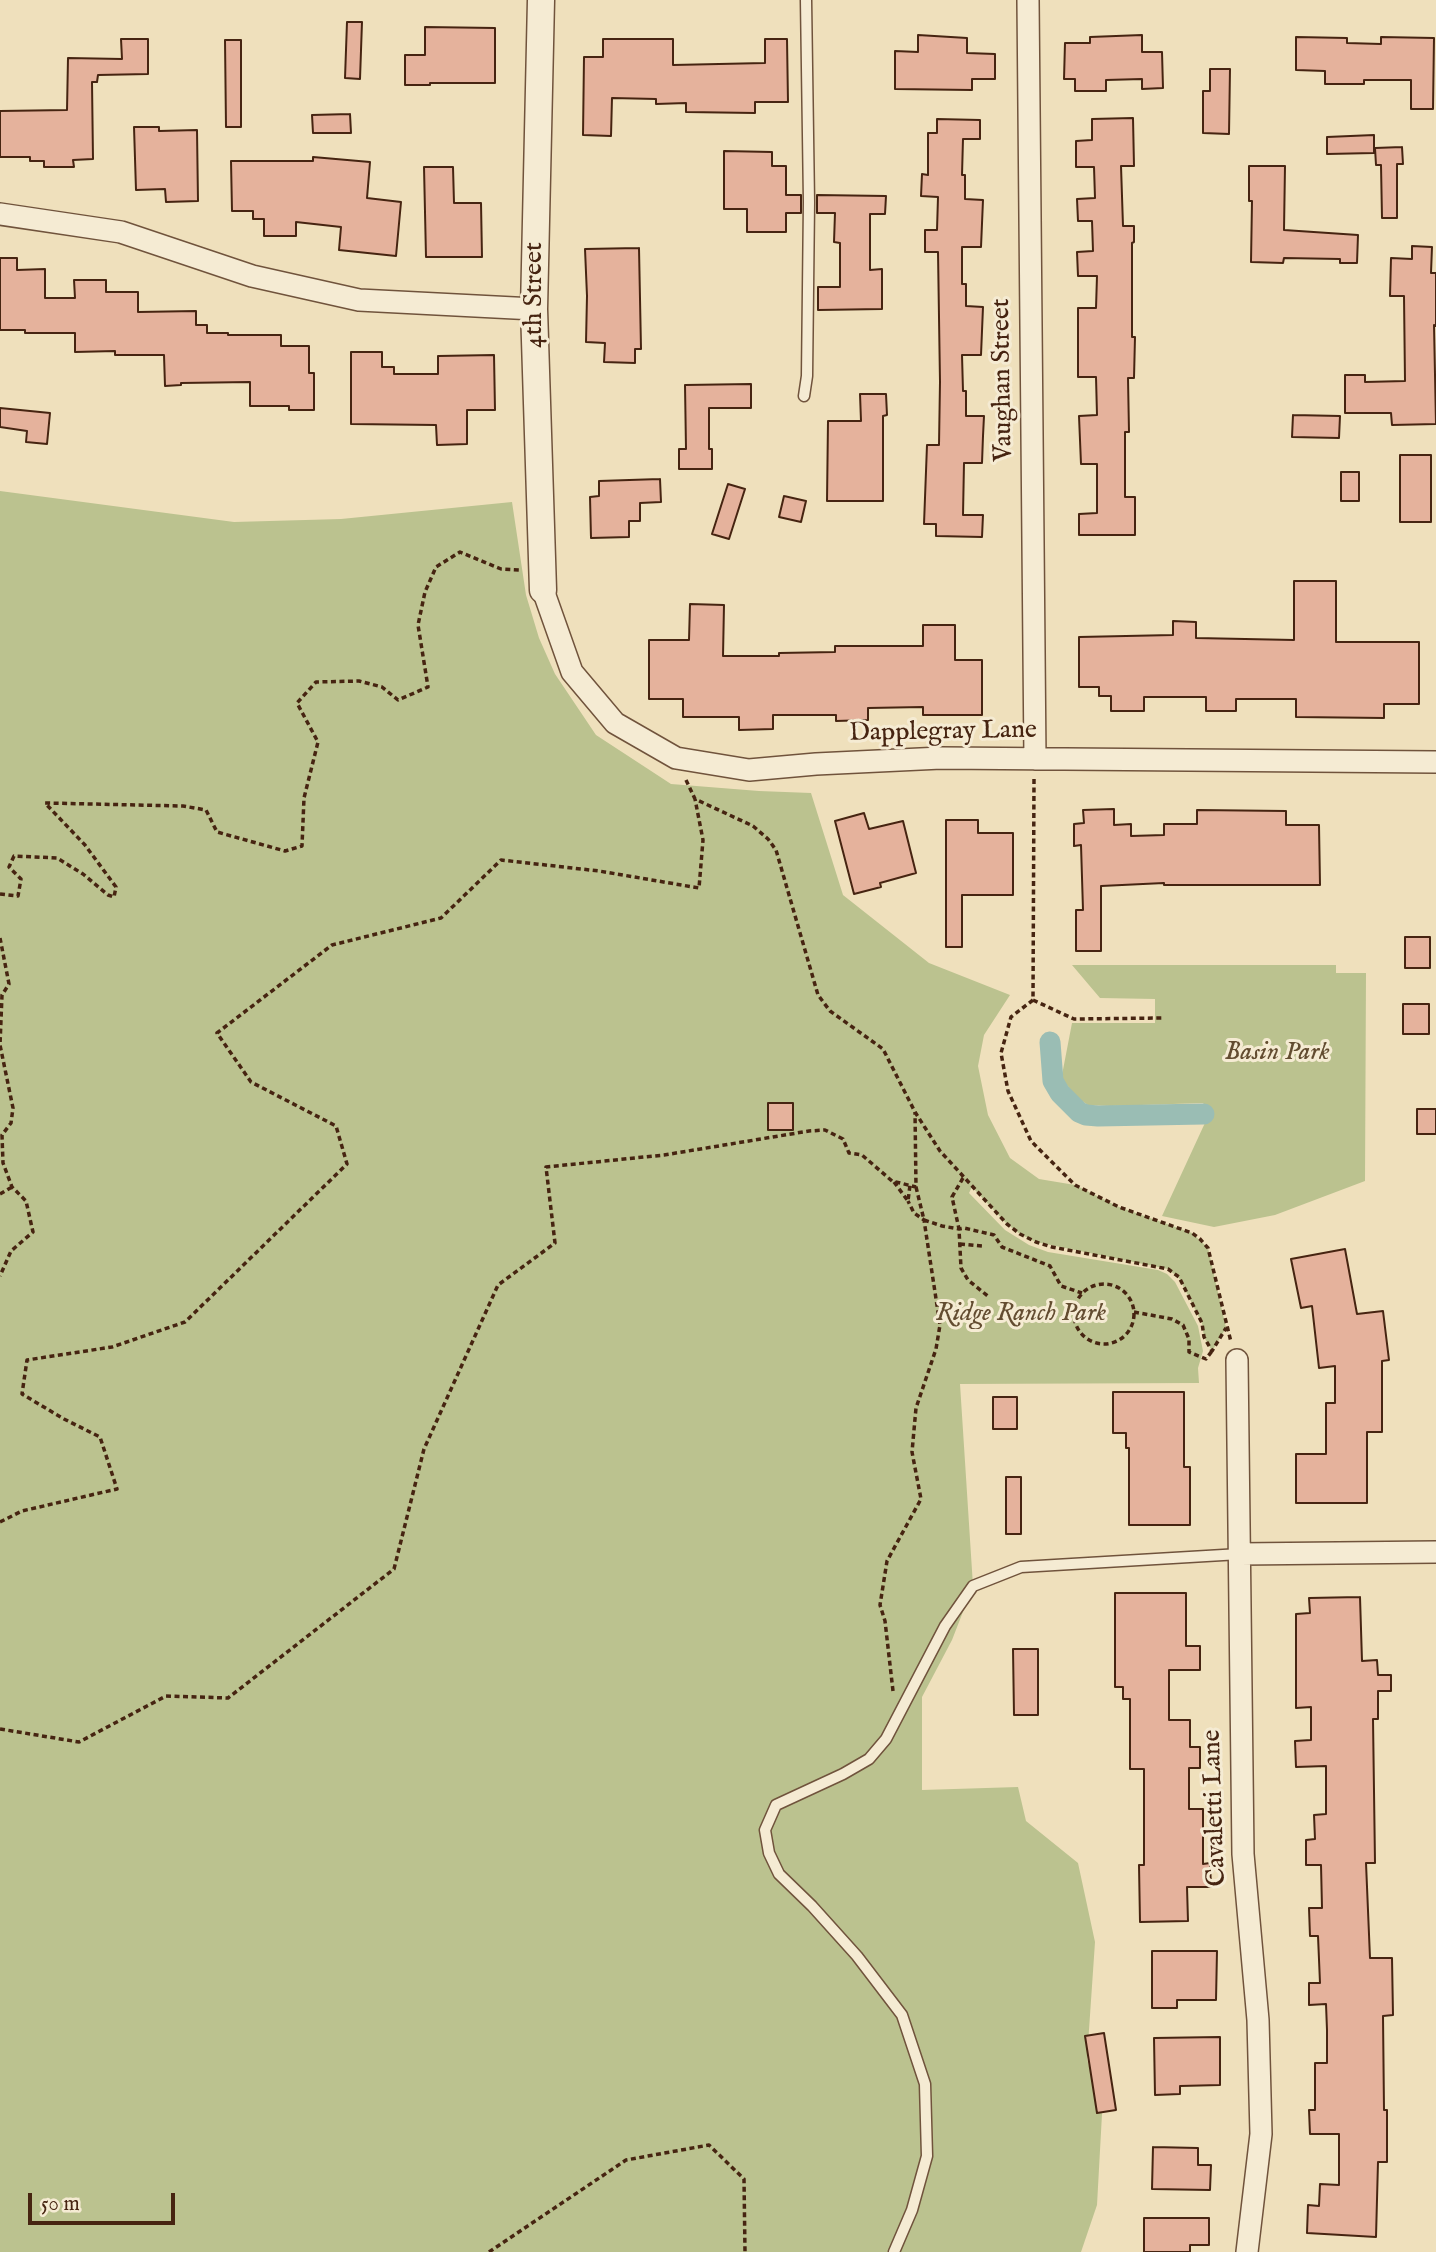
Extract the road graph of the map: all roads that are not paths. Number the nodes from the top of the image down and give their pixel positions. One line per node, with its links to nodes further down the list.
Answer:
1 (541, 0): 5 (street, 4th Street)
2 (806, 0): 6 (lane)
3 (1028, 0): 8 (street, Vaughan Street)
4 (0, 214): 5 (street)
5 (534, 309): 7 (street, 4th Street)
6 (804, 396)
7 (542, 581): 8 (street, Dapplegray Lane)
8 (1035, 759): 9 (street, Dapplegray Lane)
9 (1436, 762)
10 (1237, 1360): 12 (street, Cavaletti Lane)
11 (1436, 1552): 12 (street)
12 (1240, 1554): 13 (lane); 14 (street, Cavaletti Lane)
13 (894, 2252)
14 (1247, 2252)

